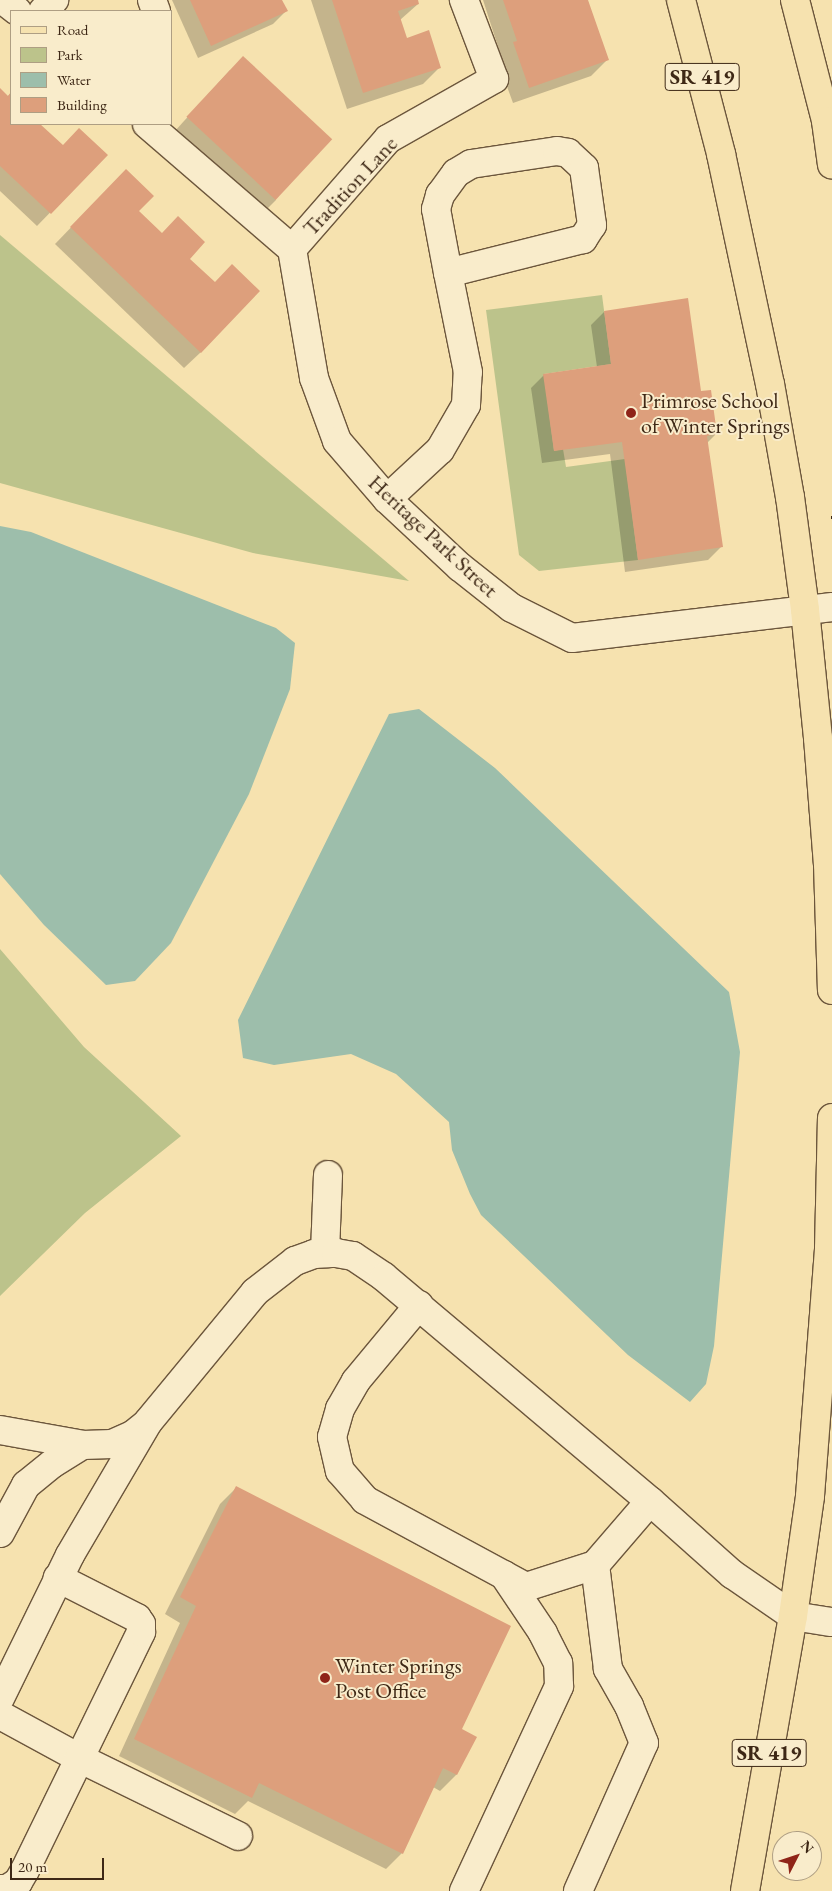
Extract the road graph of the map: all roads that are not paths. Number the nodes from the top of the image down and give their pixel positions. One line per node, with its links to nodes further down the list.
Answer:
1 (4, 0): 6 (street)
2 (54, 0): 7 (street)
3 (464, 0): 10 (street, Tradition Lane)
4 (681, 0): 14 (main road, SR 419)
5 (795, 0): 9 (main road)
6 (15, 10)
7 (44, 10)
8 (148, 125): 10 (street)
9 (832, 165)
10 (292, 248): 12 (street, Heritage Park Street)
11 (448, 273): 11 (street); 12 (street)
12 (387, 499): 14 (street, Heritage Park Street)
13 (832, 607): 14 (street, Heritage Park Street)
14 (805, 610): 15 (main road, SR 419)
15 (832, 990)
16 (832, 1118): 28 (main road, SR 419)
17 (328, 1175): 18 (street)
18 (325, 1253): 19 (street); 20 (street)
19 (419, 1305): 23 (street); 26 (street)
20 (148, 1422): 22 (street); 27 (street)
21 (0, 1430): 22 (street)
22 (83, 1445): 24 (street)
23 (650, 1501): 25 (street); 28 (street)
24 (0, 1532)
25 (595, 1565): 26 (street); 36 (street)
26 (503, 1574): 35 (street)
27 (58, 1578): 30 (street); 32 (street)
28 (793, 1616): 29 (street); 37 (main road, SR 419)
29 (832, 1622)
30 (0, 1698)
31 (0, 1715): 32 (street)
32 (79, 1758): 33 (street); 34 (street)
33 (238, 1836)
34 (0, 1889)
35 (464, 1891)
36 (578, 1891)
37 (744, 1891)

